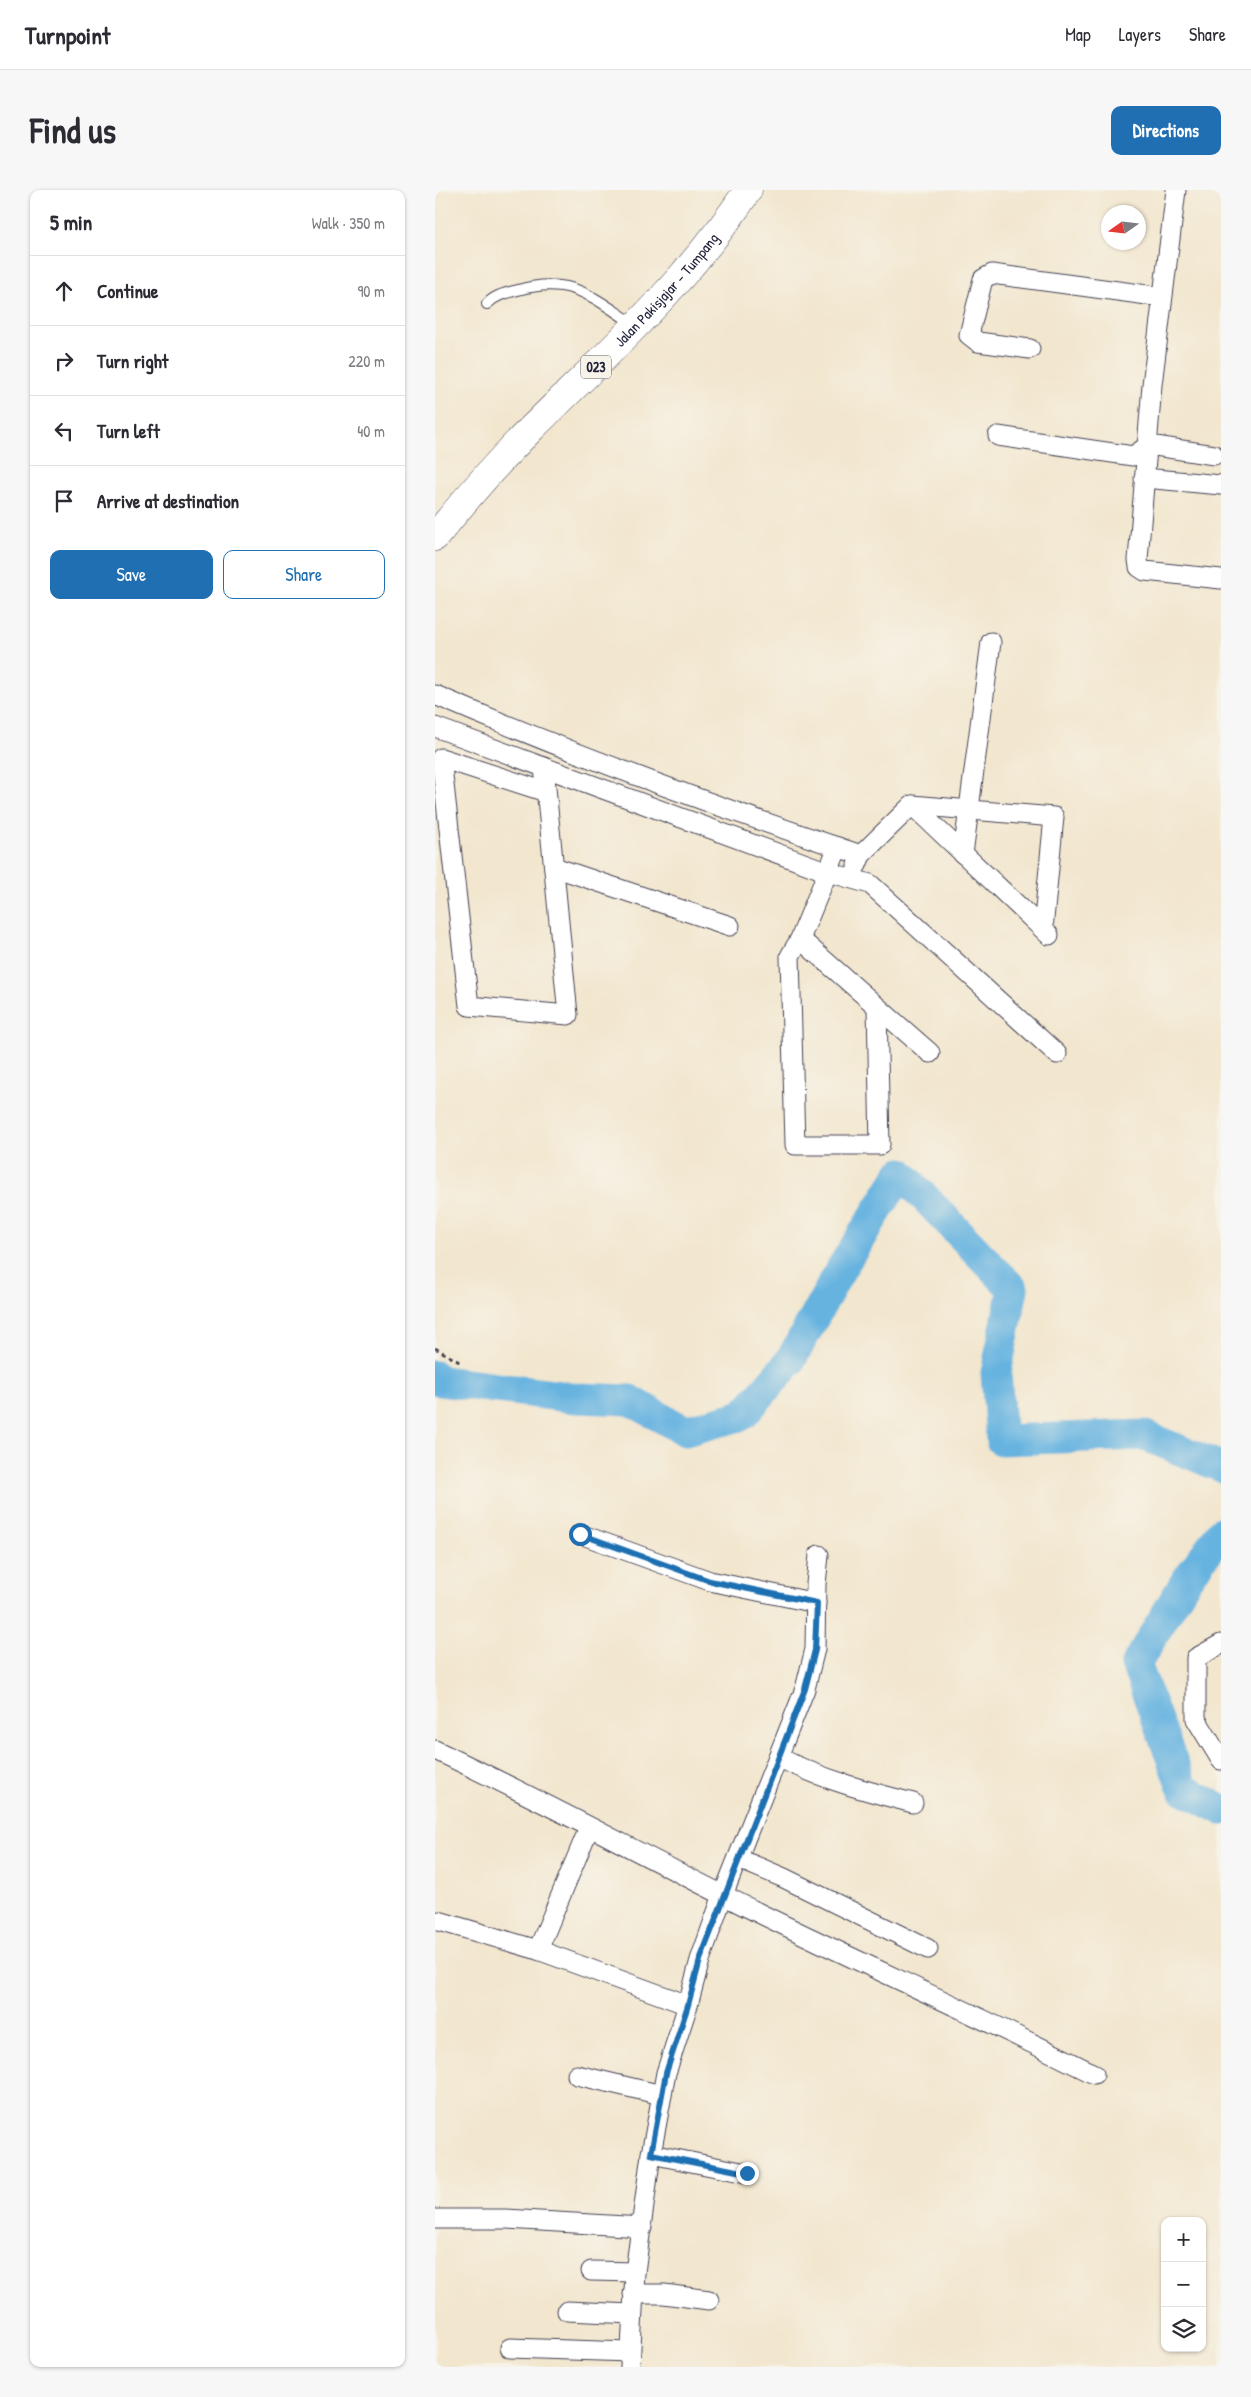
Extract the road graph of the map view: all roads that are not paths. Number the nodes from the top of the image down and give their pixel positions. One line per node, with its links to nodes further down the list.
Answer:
1 (749, 190): 5 (main road, Jalan Pakisjajar - Tumpang / 023)
2 (1176, 190): 3 (street)
3 (1163, 297): 6 (street); 8 (street)
4 (487, 304): 5 (lane)
5 (635, 325): 12 (main road, Jalan Pakisjajar - Tumpang / 023)
6 (1030, 349)
7 (998, 436): 8 (street)
8 (1149, 444): 9 (street); 10 (street)
9 (1214, 456)
10 (1144, 478): 11 (street); 13 (street)
11 (1221, 485)
12 (435, 537)
13 (1221, 579)
14 (991, 642): 24 (street)
15 (436, 699): 17 (street)
16 (435, 727): 18 (street)
17 (531, 737): 18 (street); 20 (street)
18 (523, 760): 19 (street)
19 (544, 768): 21 (street); 22 (street)
20 (643, 779): 22 (street); 25 (street)
21 (546, 792): 30 (street); 30 (street)
22 (635, 801): 26 (street)
23 (911, 805): 24 (street); 28 (street); 29 (street)
24 (968, 810): 28 (street); 28 (street)
25 (767, 822): 26 (street); 27 (street)
26 (758, 846): 31 (street)
27 (838, 847): 29 (street); 31 (street)
28 (963, 854)
29 (861, 855): 32 (street)
30 (554, 866): 33 (street)
31 (828, 872): 32 (street); 34 (street)
32 (850, 880): 37 (street)
33 (730, 926)
34 (800, 940): 35 (street); 35 (street)
35 (877, 1007): 36 (street)
36 (930, 1053)
37 (1057, 1054)
38 (580, 1534): 40 (street)
39 (819, 1555): 40 (street)
40 (817, 1603): 43 (street)
41 (1221, 1644): 44 (street)
42 (435, 1750): 46 (street)
43 (778, 1758): 45 (street); 47 (street)
44 (1221, 1760)
45 (913, 1803)
46 (589, 1828): 48 (street); 51 (street)
47 (739, 1859): 48 (street); 50 (street)
48 (723, 1896): 52 (street); 53 (street)
49 (439, 1921): 51 (street)
50 (928, 1949)
51 (538, 1950): 52 (street)
52 (688, 2005): 55 (street)
53 (1094, 2074)
54 (577, 2075): 55 (street)
55 (662, 2095): 56 (street)
56 (651, 2154): 57 (street); 59 (street)
57 (747, 2173)
58 (435, 2219): 59 (street)
59 (642, 2227): 61 (street)
60 (591, 2271): 61 (street)
61 (635, 2272): 62 (street)
62 (633, 2294): 63 (street); 65 (street)
63 (709, 2300)
64 (567, 2311): 65 (street)
65 (632, 2314): 67 (street)
66 (510, 2348): 67 (street)
67 (630, 2359)

